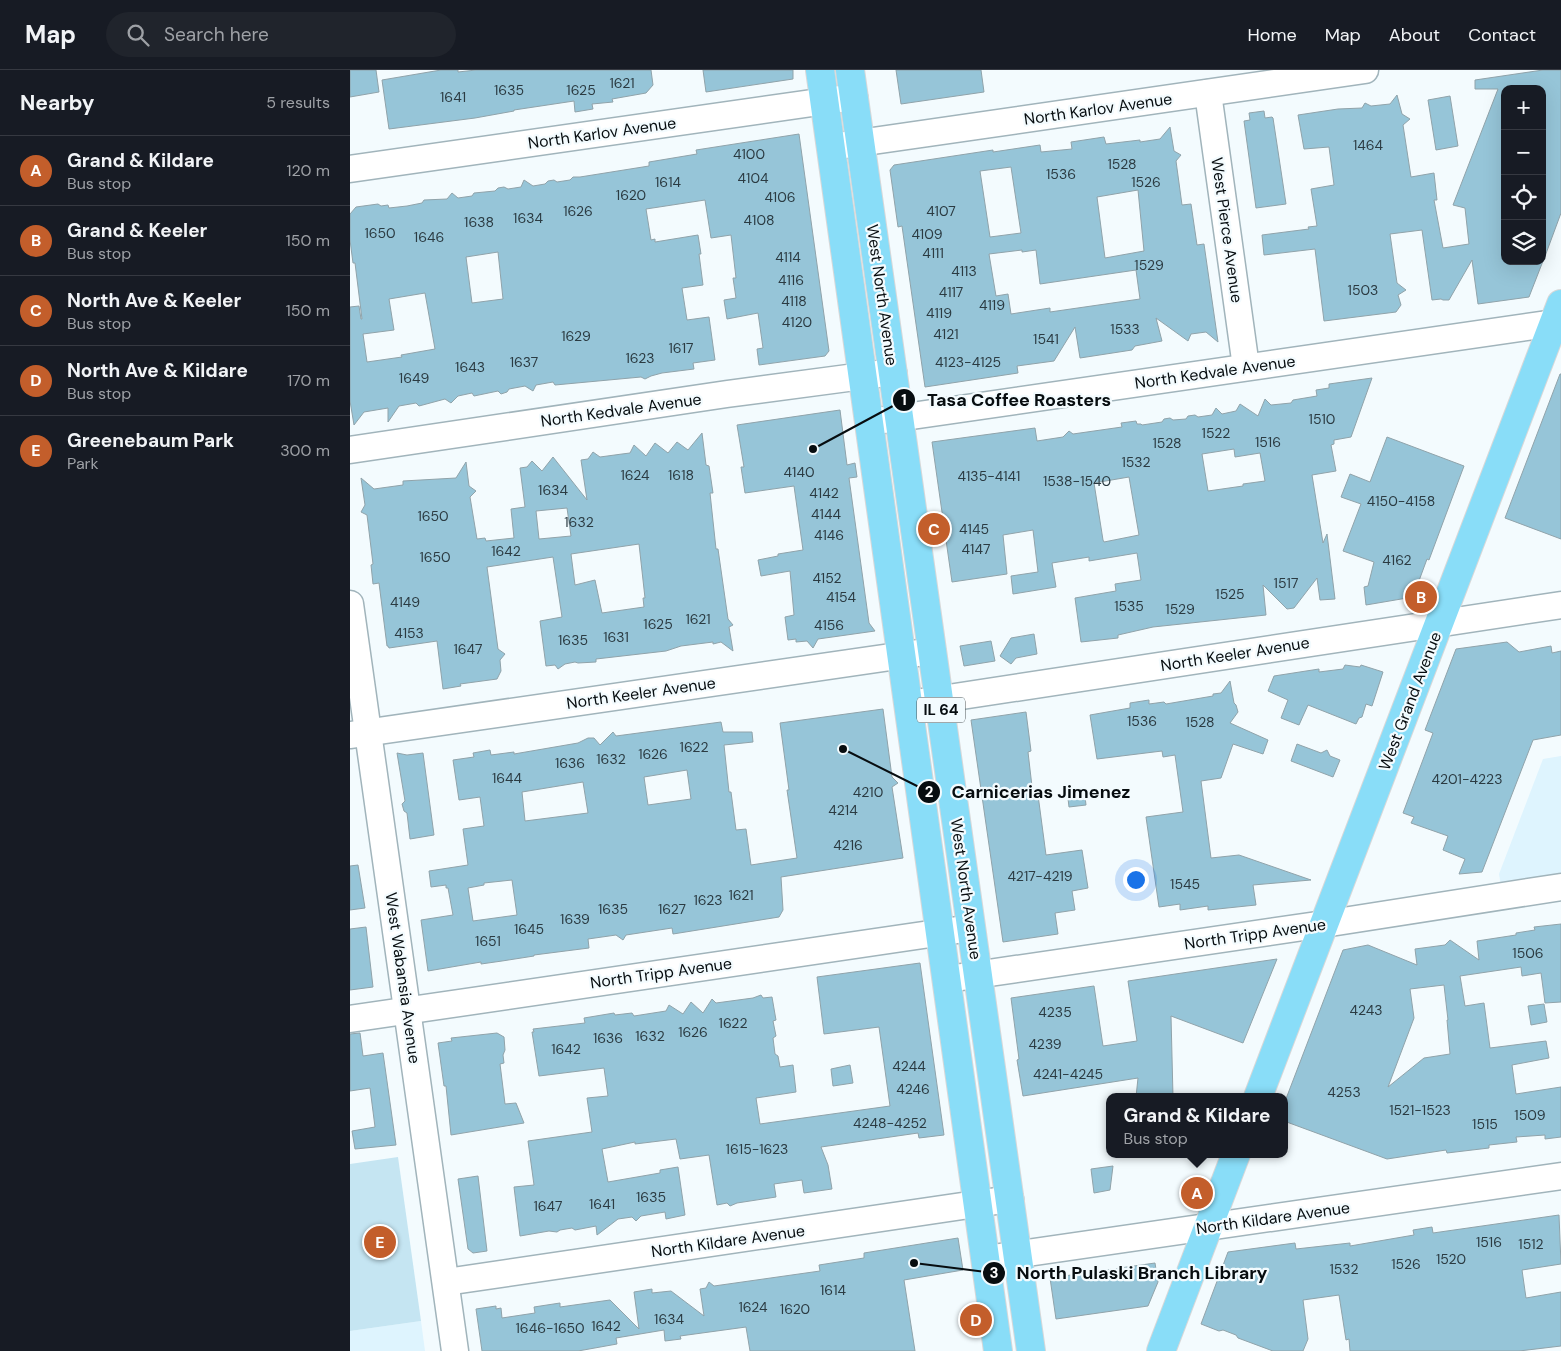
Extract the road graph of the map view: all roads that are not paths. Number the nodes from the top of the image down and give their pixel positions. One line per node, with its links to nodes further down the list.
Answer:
1 (820, 70): 6 (main road, West North Avenue / IL 64)
2 (850, 70): 5 (main road, West North Avenue / IL 64)
3 (1365, 70): 4 (street, North Karlov Avenue)
4 (1208, 93): 7 (street, North Karlov Avenue); 11 (street, West Pierce Avenue)
5 (854, 97): 6 (street, North Karlov Avenue); 7 (main road, West North Avenue / IL 64)
6 (825, 102): 8 (main road, West North Avenue / IL 64); 9 (street, North Karlov Avenue)
7 (861, 143): 8 (street, North Karlov Avenue); 12 (main road, West North Avenue / IL 64)
8 (832, 147): 13 (main road, West North Avenue / IL 64)
9 (350, 169)
10 (1559, 316): 11 (street, North Kedvale Avenue); 19 (main road, West Grand Avenue)
11 (1246, 367): 14 (street, North Kedvale Avenue)
12 (893, 372): 13 (street, North Kedvale Avenue); 14 (main road, West North Avenue / IL 64)
13 (863, 376): 15 (main road, West North Avenue / IL 64); 16 (street, North Kedvale Avenue)
14 (900, 418): 15 (street, North Kedvale Avenue); 20 (main road, West North Avenue / IL 64)
15 (870, 422): 21 (main road, West North Avenue / IL 64)
16 (350, 450)
17 (350, 604): 24 (street, West Wabansia Avenue)
18 (1561, 605): 19 (street, North Keeler Avenue)
19 (1439, 624): 22 (street, North Keeler Avenue); 26 (main road, West Grand Avenue)
20 (932, 650): 21 (street, North Keeler Avenue); 22 (main road, West North Avenue / IL 64)
21 (902, 655): 23 (main road, West North Avenue / IL 64); 24 (street, North Keeler Avenue)
22 (939, 699): 23 (street, North Keeler Avenue); 27 (main road, West North Avenue / IL 64)
23 (909, 704): 28 (main road, West North Avenue / IL 64)
24 (359, 734): 31 (street, West Wabansia Avenue)
25 (1561, 887): 26 (street, North Tripp Avenue)
26 (1324, 924): 29 (street, North Tripp Avenue); 33 (main road, West Grand Avenue)
27 (971, 928): 28 (street, North Tripp Avenue); 29 (main road, West North Avenue / IL 64)
28 (941, 932): 30 (main road, West North Avenue / IL 64); 31 (street, North Tripp Avenue)
29 (978, 975): 30 (street, North Tripp Avenue); 36 (main road, West North Avenue / IL 64)
30 (948, 979): 37 (main road, West North Avenue / IL 64)
31 (407, 1010): 32 (street, North Tripp Avenue); 41 (street, West Wabansia Avenue)
32 (350, 1019)
33 (1260, 1093)
34 (1234, 1158): 38 (main road)
35 (1561, 1176): 38 (street, North Kildare Avenue)
36 (1010, 1199): 37 (street, North Kildare Avenue); 39 (main road, West North Avenue / IL 64)
37 (978, 1204): 40 (main road, West North Avenue / IL 64); 41 (street, North Kildare Avenue)
38 (1207, 1227): 39 (street, North Kildare Avenue); 45 (main road)
39 (1017, 1254): 40 (street, North Kildare Avenue); 44 (main road, West North Avenue / IL 64)
40 (986, 1259): 43 (main road, West North Avenue / IL 64)
41 (446, 1282): 42 (street, West Wabansia Avenue)
42 (455, 1351)
43 (998, 1351)
44 (1031, 1351)
45 (1161, 1351)

